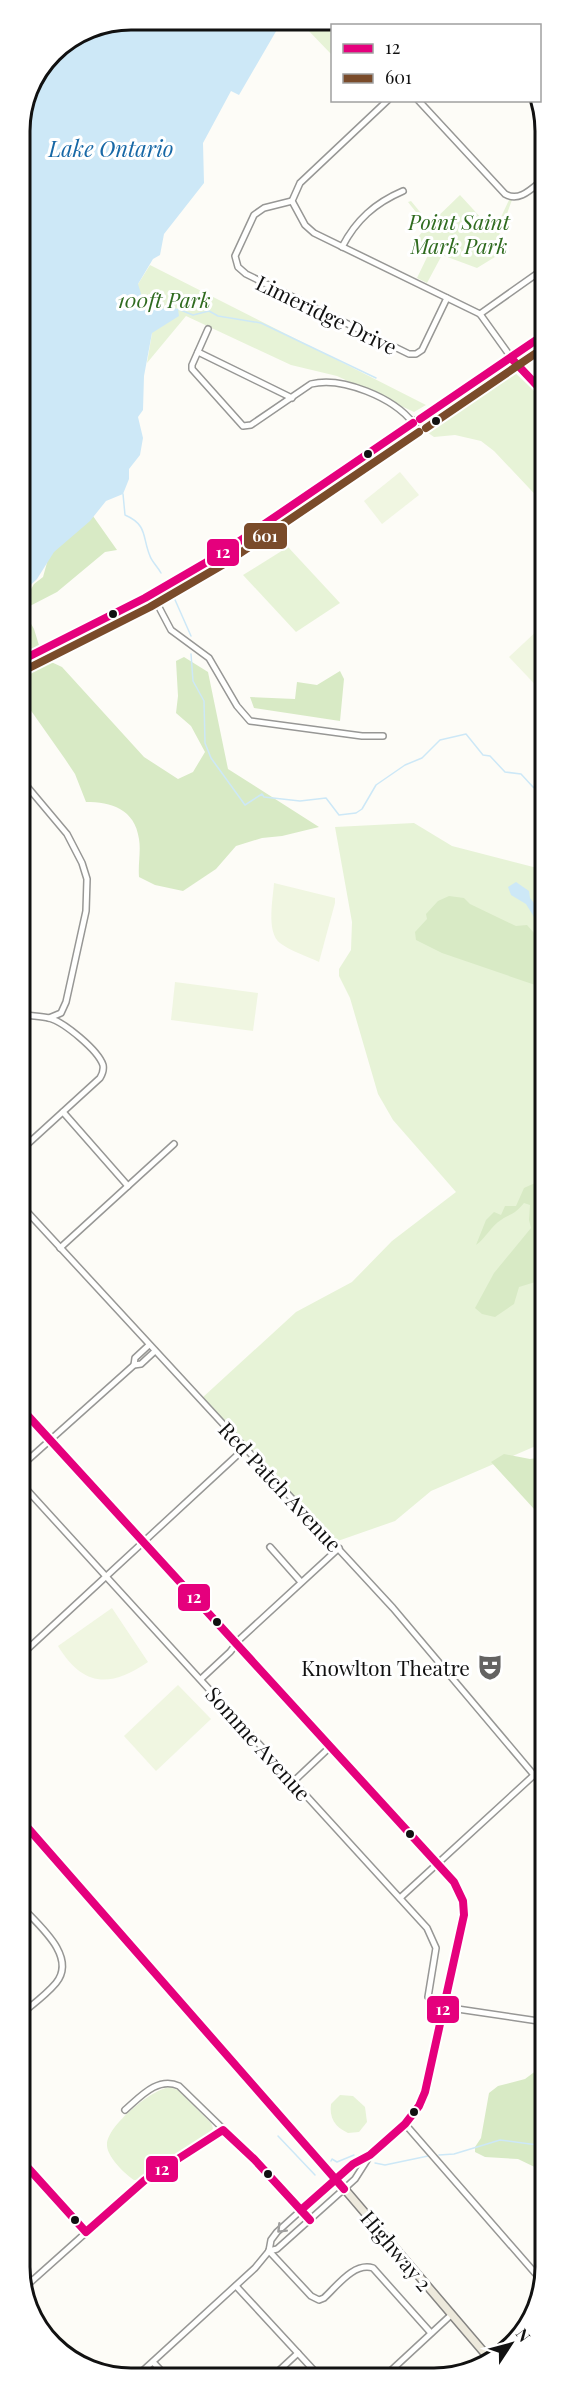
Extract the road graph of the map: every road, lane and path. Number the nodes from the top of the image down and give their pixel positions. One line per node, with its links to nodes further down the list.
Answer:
1 (386, 102): 5 (street)
2 (420, 102): 3 (street)
3 (535, 185)
4 (403, 191): 6 (street)
5 (292, 201): 6 (street); 8 (street, Limeridge Drive)
6 (342, 247): 8 (street)
7 (535, 274): 9 (street)
8 (447, 298): 9 (street)
9 (480, 314): 13 (street)
10 (208, 329): 12 (street)
11 (535, 341): 13 (main road)
12 (198, 352): 15 (street); 15 (street)
13 (512, 358): 14 (street); 16 (main road)
14 (535, 386)
15 (292, 398): 16 (street)
16 (413, 423): 17 (main road)
17 (152, 594): 18 (main road); 19 (street)
18 (30, 656)
19 (383, 736)
20 (30, 790): 21 (street)
21 (61, 1013): 23 (street); 24 (street)
22 (30, 1015): 23 (street)
23 (49, 1018): 24 (street)
24 (65, 1026): 25 (street)
25 (63, 1112): 26 (street); 28 (street)
26 (30, 1142)
27 (174, 1144): 28 (street)
28 (128, 1186): 30 (street)
29 (30, 1215): 30 (street, Red Patch Avenue)
30 (60, 1248): 31 (street, Red Patch Avenue)
31 (149, 1345): 32 (street, Red Patch Avenue); 33 (street)
32 (155, 1351): 33 (street); 36 (street, Red Patch Avenue)
33 (134, 1365): 35 (street)
34 (30, 1418): 35 (street)
35 (50, 1440): 37 (street); 39 (street)
36 (245, 1448): 39 (street); 41 (street, Red Patch Avenue)
37 (30, 1458)
38 (30, 1493): 42 (street, Somme Avenue)
39 (143, 1543): 42 (street); 44 (street)
40 (270, 1547): 43 (street)
41 (339, 1548): 43 (street); 48 (street, Red Patch Avenue)
42 (106, 1577): 45 (street); 46 (street, Somme Avenue)
43 (301, 1582): 44 (street)
44 (235, 1644): 46 (street); 47 (street)
45 (30, 1647)
46 (201, 1679): 49 (street, Somme Avenue)
47 (330, 1747): 49 (street); 51 (street)
48 (534, 1775): 51 (street)
49 (294, 1781): 52 (street, Somme Avenue)
50 (30, 1830): 62 (main road, Highway 2)
51 (438, 1864): 52 (street); 55 (street)
52 (400, 1898): 55 (street, Somme Avenue)
53 (30, 1916): 54 (street)
54 (30, 2006)
55 (444, 2007): 56 (street); 58 (street)
56 (535, 2021)
57 (125, 2110): 59 (street)
58 (405, 2124): 60 (street); 68 (street)
59 (223, 2130): 64 (street); 66 (street)
60 (370, 2155): 62 (street); 63 (street)
61 (30, 2169): 66 (street)
62 (336, 2179): 63 (main road, Highway 2); 64 (street)
63 (344, 2189): 65 (street); 71 (main road, Highway 2)
64 (301, 2210): 65 (street); 67 (street, one-way to 67)
65 (310, 2220): 67 (street)
66 (86, 2232): 69 (street)
67 (269, 2251): 70 (street); 72 (street)
68 (535, 2273)
69 (31, 2281)
70 (236, 2286): 73 (street); 75 (street)
71 (451, 2314): 72 (street); 74 (main road, Highway 2)
72 (430, 2333): 80 (street)
73 (298, 2353): 78 (street); 79 (street)
74 (485, 2354)
75 (153, 2362): 76 (street); 77 (street)
76 (146, 2368)
77 (159, 2368)
78 (282, 2368)
79 (312, 2368)
80 (393, 2368)

